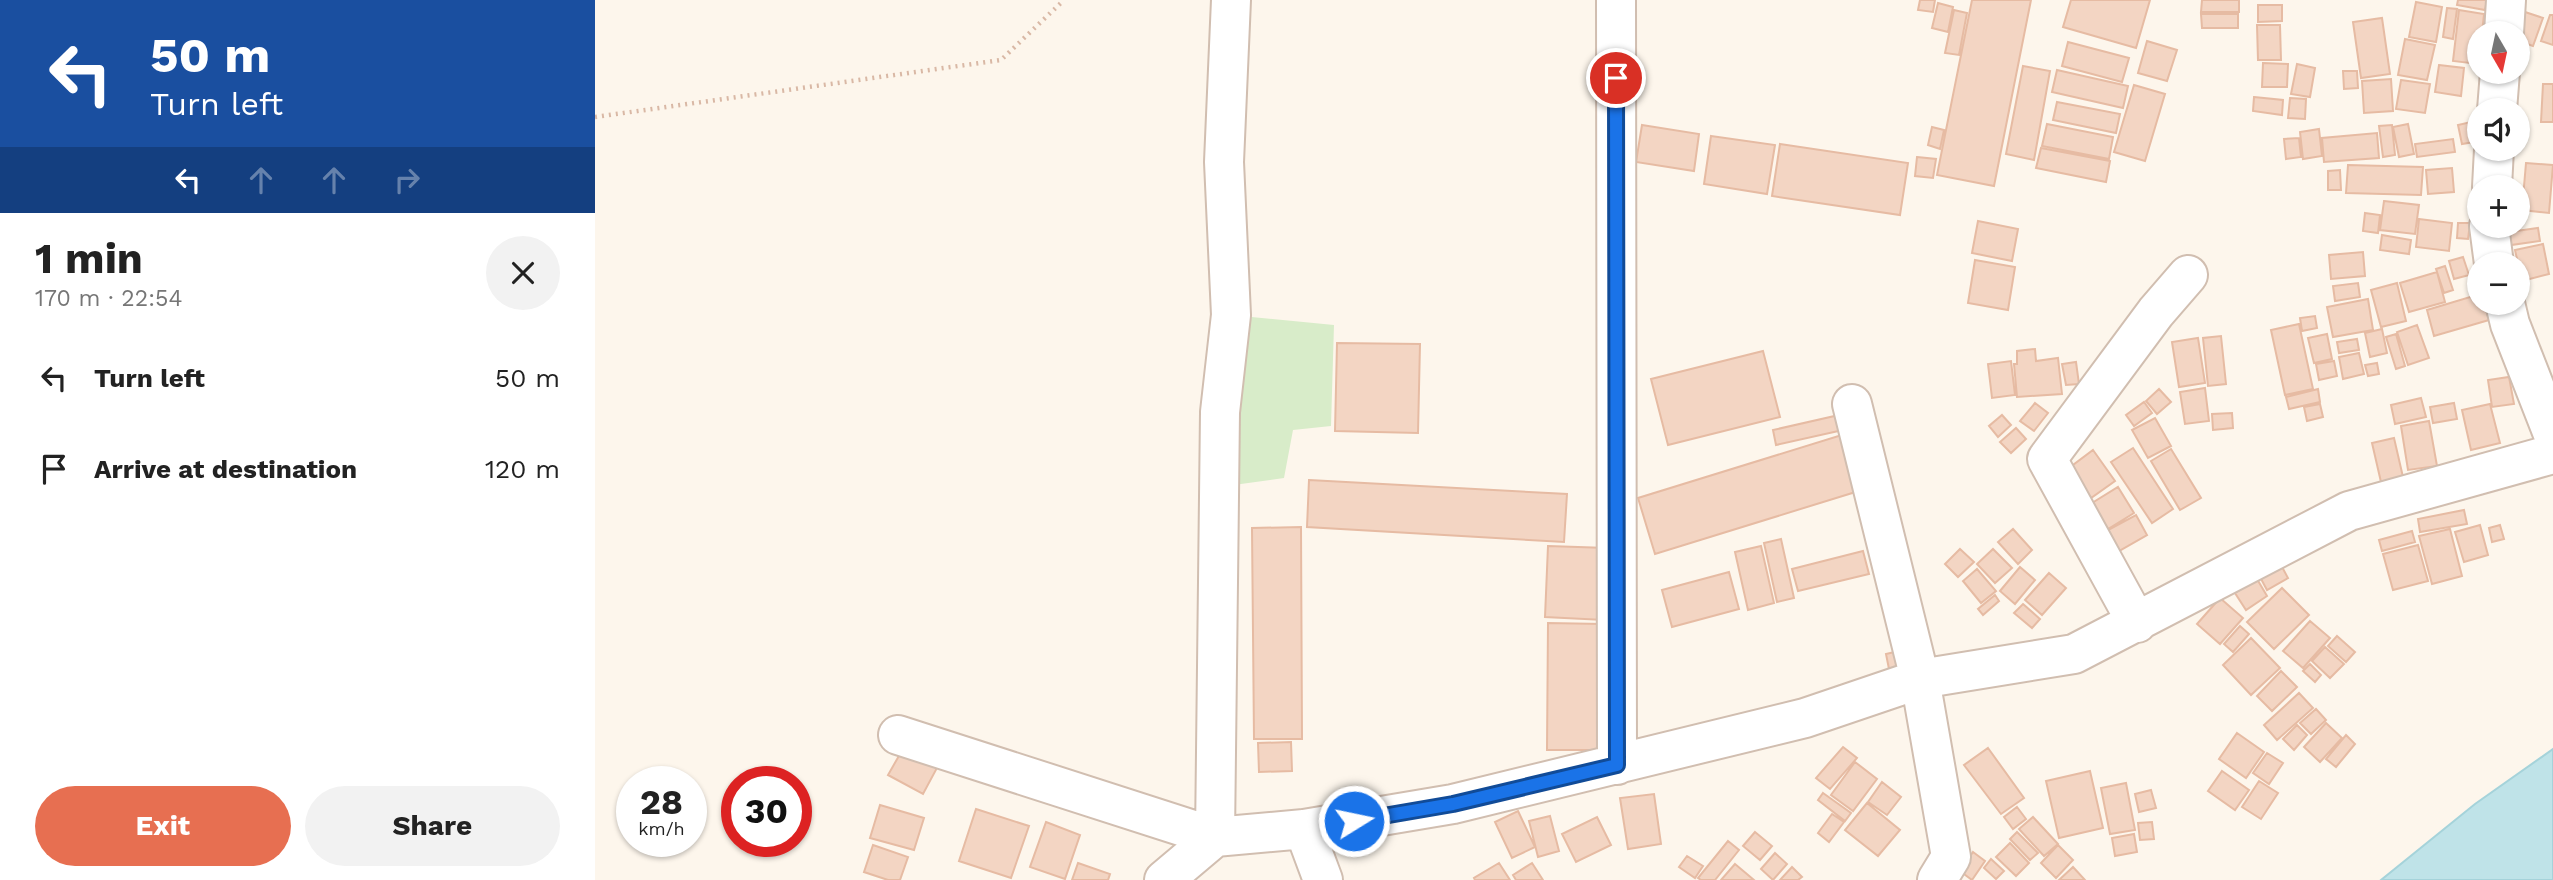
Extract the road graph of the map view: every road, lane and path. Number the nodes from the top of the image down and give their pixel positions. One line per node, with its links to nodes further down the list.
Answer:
1 (1064, 0): 6 (path)
2 (1231, 0): 17 (street)
3 (1616, 0): 15 (street)
4 (2506, 0): 5 (street)
5 (2505, 21)
6 (595, 117)
7 (2188, 275): 12 (street)
8 (2508, 315): 10 (street)
9 (1852, 404): 13 (street)
10 (2553, 434)
11 (2553, 454): 12 (street)
12 (2137, 623): 13 (street)
13 (1920, 679): 15 (street); 20 (street)
14 (898, 735): 17 (street)
15 (1617, 765): 16 (street)
16 (1304, 829): 17 (street); 19 (street)
17 (1215, 837): 18 (street)
18 (1164, 880)
19 (1323, 880)
20 (1937, 880)

